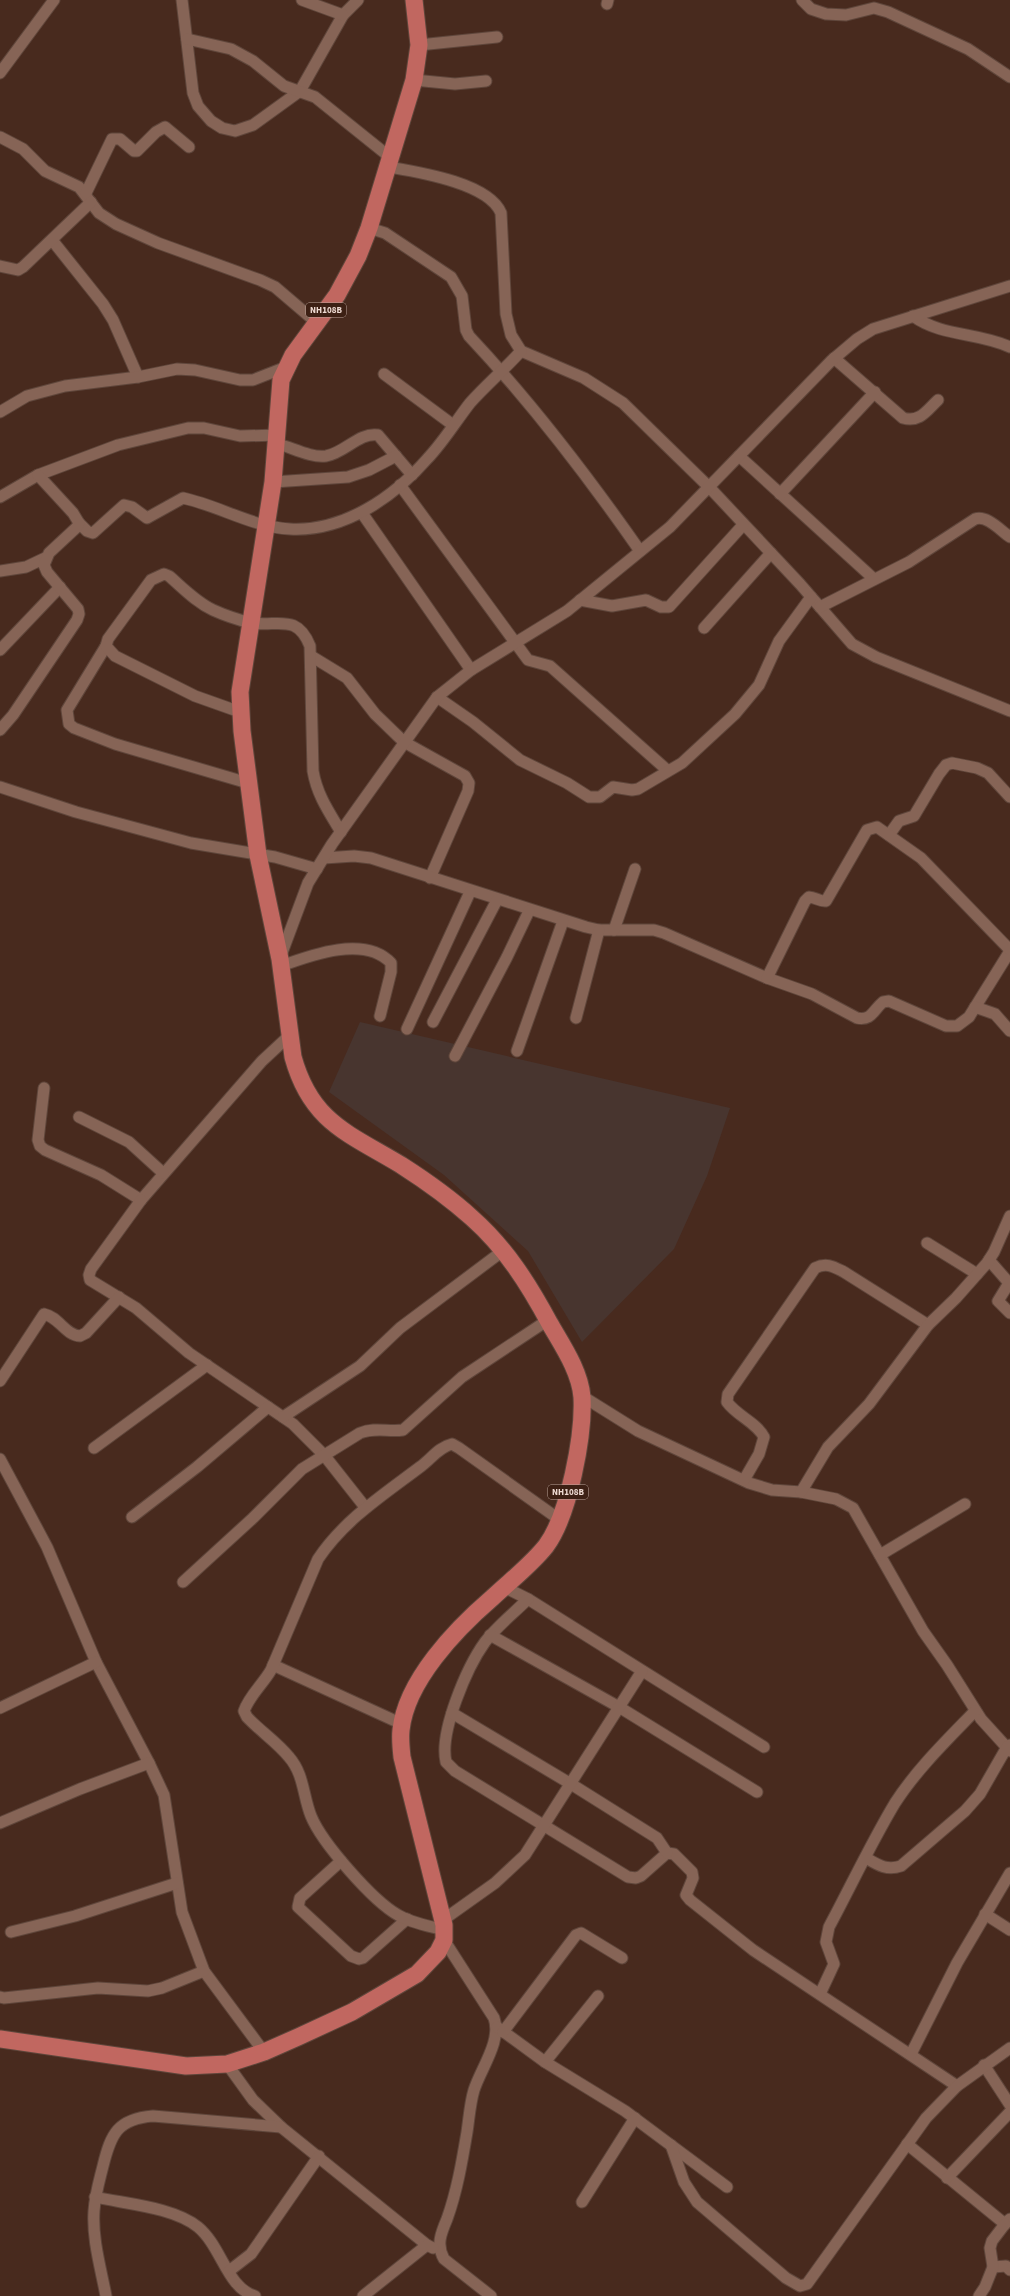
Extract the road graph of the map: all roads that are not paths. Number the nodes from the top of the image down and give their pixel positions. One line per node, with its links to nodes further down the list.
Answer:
1 (54, 0): 11 (street)
2 (182, 0): 9 (street)
3 (302, 0): 7 (street)
4 (358, 0): 7 (street)
5 (414, 0): 10 (highway, NH108B)
6 (802, 0): 12 (street)
7 (343, 15): 15 (street)
8 (497, 38): 10 (street)
9 (187, 39): 15 (street); 15 (street)
10 (419, 45): 13 (highway, NH108B)
11 (0, 73)
12 (1010, 77)
13 (414, 80): 14 (street); 18 (highway, NH108B)
14 (486, 80)
15 (300, 91): 18 (street)
16 (0, 137): 19 (street)
17 (189, 147): 19 (street)
18 (390, 162): 20 (highway, NH108B); 27 (street)
19 (88, 198): 21 (street); 25 (street)
20 (369, 228): 25 (highway, NH108B); 30 (street)
21 (52, 240): 22 (street); 32 (street)
22 (0, 266)
23 (1010, 286): 24 (street)
24 (913, 316): 26 (street); 28 (street)
25 (316, 322): 29 (highway, NH108B)
26 (1010, 347)
27 (521, 351): 30 (street); 44 (street)
28 (834, 358): 33 (street); 39 (street)
29 (286, 367): 32 (street); 37 (highway, NH108B)
30 (502, 372): 36 (street); 52 (street)
31 (384, 374): 36 (street)
32 (138, 377): 35 (street)
33 (875, 392): 34 (street); 45 (street)
34 (938, 400)
35 (0, 412)
36 (453, 425): 41 (street)
37 (278, 439): 38 (street); 40 (street); 42 (highway, NH108B)
38 (396, 456): 41 (street); 42 (street)
39 (739, 456): 44 (street); 45 (street)
40 (38, 475): 46 (street); 48 (street)
41 (412, 475): 43 (street)
42 (273, 482): 50 (highway, NH108B)
43 (400, 484): 47 (street); 63 (street)
44 (710, 488): 49 (street); 52 (street)
45 (780, 494): 56 (street)
46 (0, 497)
47 (362, 513): 50 (street); 67 (street)
48 (79, 523): 50 (street); 54 (street)
49 (743, 525): 53 (street); 59 (street)
50 (265, 526): 61 (highway, NH108B)
51 (1010, 537): 56 (street)
52 (640, 551): 59 (street)
53 (771, 553): 58 (street); 62 (street)
54 (45, 558): 55 (street); 57 (street)
55 (0, 571)
56 (874, 579): 60 (street)
57 (60, 587): 65 (street); 71 (street)
58 (811, 597): 60 (street); 73 (street)
59 (580, 600): 63 (street)
60 (820, 607): 69 (street)
61 (251, 623): 64 (street); 66 (street); 70 (highway, NH108B)
62 (704, 628)
63 (516, 644): 67 (street); 73 (street)
64 (106, 646): 70 (street); 74 (street)
65 (0, 650)
66 (311, 656): 72 (street); 77 (street)
67 (471, 670): 68 (street)
68 (437, 697): 72 (street); 73 (street)
69 (1010, 711)
70 (240, 712): 74 (highway, NH108B)
71 (0, 730)
72 (404, 742): 77 (street); 83 (street)
73 (667, 770)
74 (248, 783): 79 (highway, NH108B)
75 (0, 787): 79 (street)
76 (1010, 797): 78 (street)
77 (341, 832): 80 (street)
78 (889, 835): 90 (street); 92 (street)
79 (258, 855): 81 (street); 91 (highway, NH108B)
80 (324, 858): 81 (street); 83 (street)
81 (317, 869): 91 (street)
82 (635, 869): 89 (street)
83 (430, 878): 84 (street)
84 (470, 892): 85 (street); 97 (street)
85 (497, 900): 86 (street); 96 (street)
86 (529, 911): 87 (street); 101 (street)
87 (563, 921): 88 (street); 100 (street)
88 (599, 930): 89 (street); 95 (street)
89 (614, 930): 92 (street)
90 (1010, 950): 93 (street)
91 (281, 963): 94 (street); 99 (highway, NH108B)
92 (767, 978): 93 (street)
93 (975, 1008): 98 (street)
94 (380, 1016)
95 (576, 1018)
96 (433, 1022)
97 (407, 1029)
98 (1010, 1031)
99 (290, 1035): 104 (street); 108 (highway, NH108B)
100 (517, 1051)
101 (455, 1056)
102 (44, 1088): 105 (street)
103 (79, 1118): 104 (street)
104 (163, 1173): 105 (street)
105 (141, 1200): 111 (street)
106 (1010, 1216): 109 (street)
107 (926, 1243): 110 (street)
108 (504, 1250): 113 (highway, NH108B); 119 (street)
109 (988, 1260): 110 (street); 112 (street)
110 (977, 1274): 114 (street)
111 (119, 1297): 115 (street); 116 (street)
112 (1010, 1313)
113 (548, 1320): 117 (highway, NH108B); 121 (street)
114 (928, 1325): 123 (street); 124 (street)
115 (207, 1365): 118 (street); 120 (street)
116 (0, 1381)
117 (582, 1396): 123 (street); 128 (highway, NH108B)
118 (268, 1406): 119 (street); 127 (street)
119 (283, 1417): 121 (street)
120 (94, 1448)
121 (324, 1455): 126 (street); 130 (street)
122 (0, 1459): 134 (street)
123 (744, 1480): 124 (street)
124 (802, 1492): 129 (street)
125 (965, 1504): 129 (street)
126 (365, 1507): 128 (street); 135 (street)
127 (132, 1517)
128 (560, 1520): 131 (highway, NH108B)
129 (880, 1555): 139 (street)
130 (183, 1582)
131 (504, 1587): 132 (street); 141 (highway, NH108B)
132 (528, 1599): 133 (street); 136 (street)
133 (490, 1635): 137 (street); 140 (street)
134 (96, 1662): 138 (street); 144 (street)
135 (273, 1665): 141 (street); 151 (street)
136 (642, 1671): 137 (street); 142 (street)
137 (619, 1707): 145 (street); 146 (street)
138 (0, 1708)
139 (975, 1711): 143 (street); 150 (street)
140 (452, 1713): 145 (street); 148 (street)
141 (402, 1724): 156 (highway, NH108B)
142 (764, 1747)
143 (1009, 1748): 150 (street)
144 (149, 1763): 147 (street); 153 (street)
145 (572, 1784): 148 (street); 149 (street)
146 (757, 1792)
147 (0, 1823)
148 (545, 1826): 149 (street); 156 (street)
149 (667, 1853): 161 (street)
150 (866, 1858): 161 (street)
151 (341, 1861): 155 (street); 155 (street)
152 (1010, 1873): 154 (street)
153 (177, 1883): 158 (street); 160 (street)
154 (985, 1914): 157 (street); 168 (street)
155 (407, 1919): 156 (street)
156 (444, 1930): 164 (street); 167 (highway)
157 (1010, 1930)
158 (11, 1932)
159 (622, 1958): 164 (street)
160 (204, 1971): 163 (street); 167 (street)
161 (820, 1994): 168 (street)
162 (598, 1996): 169 (street)
163 (0, 1997)
164 (500, 2029): 169 (street); 186 (street)
165 (0, 2039): 170 (highway)
166 (1010, 2048): 171 (street)
167 (264, 2052): 170 (highway)
168 (911, 2054): 172 (street)
169 (545, 2062): 175 (street)
170 (227, 2064): 176 (street)
171 (984, 2065): 172 (street); 173 (street)
172 (957, 2086): 177 (street)
173 (1010, 2105)
174 (1010, 2112): 180 (street)
175 (635, 2118): 178 (street); 183 (street)
176 (281, 2127): 179 (street); 182 (street)
177 (907, 2144): 180 (street); 190 (street)
178 (671, 2145): 181 (street); 190 (street)
179 (319, 2156): 185 (street); 189 (street)
180 (947, 2178): 184 (street)
181 (728, 2187)
182 (95, 2197): 189 (street); 191 (street)
183 (582, 2202)
184 (1007, 2222): 187 (street)
185 (427, 2245): 186 (street); 193 (street)
186 (440, 2252): 194 (street)
187 (993, 2267): 188 (street); 196 (street)
188 (1010, 2270)
189 (229, 2272): 192 (street)
190 (807, 2284): 195 (street)
191 (106, 2296)
192 (256, 2296)
193 (363, 2296)
194 (491, 2296)
195 (800, 2296)
196 (979, 2296)

